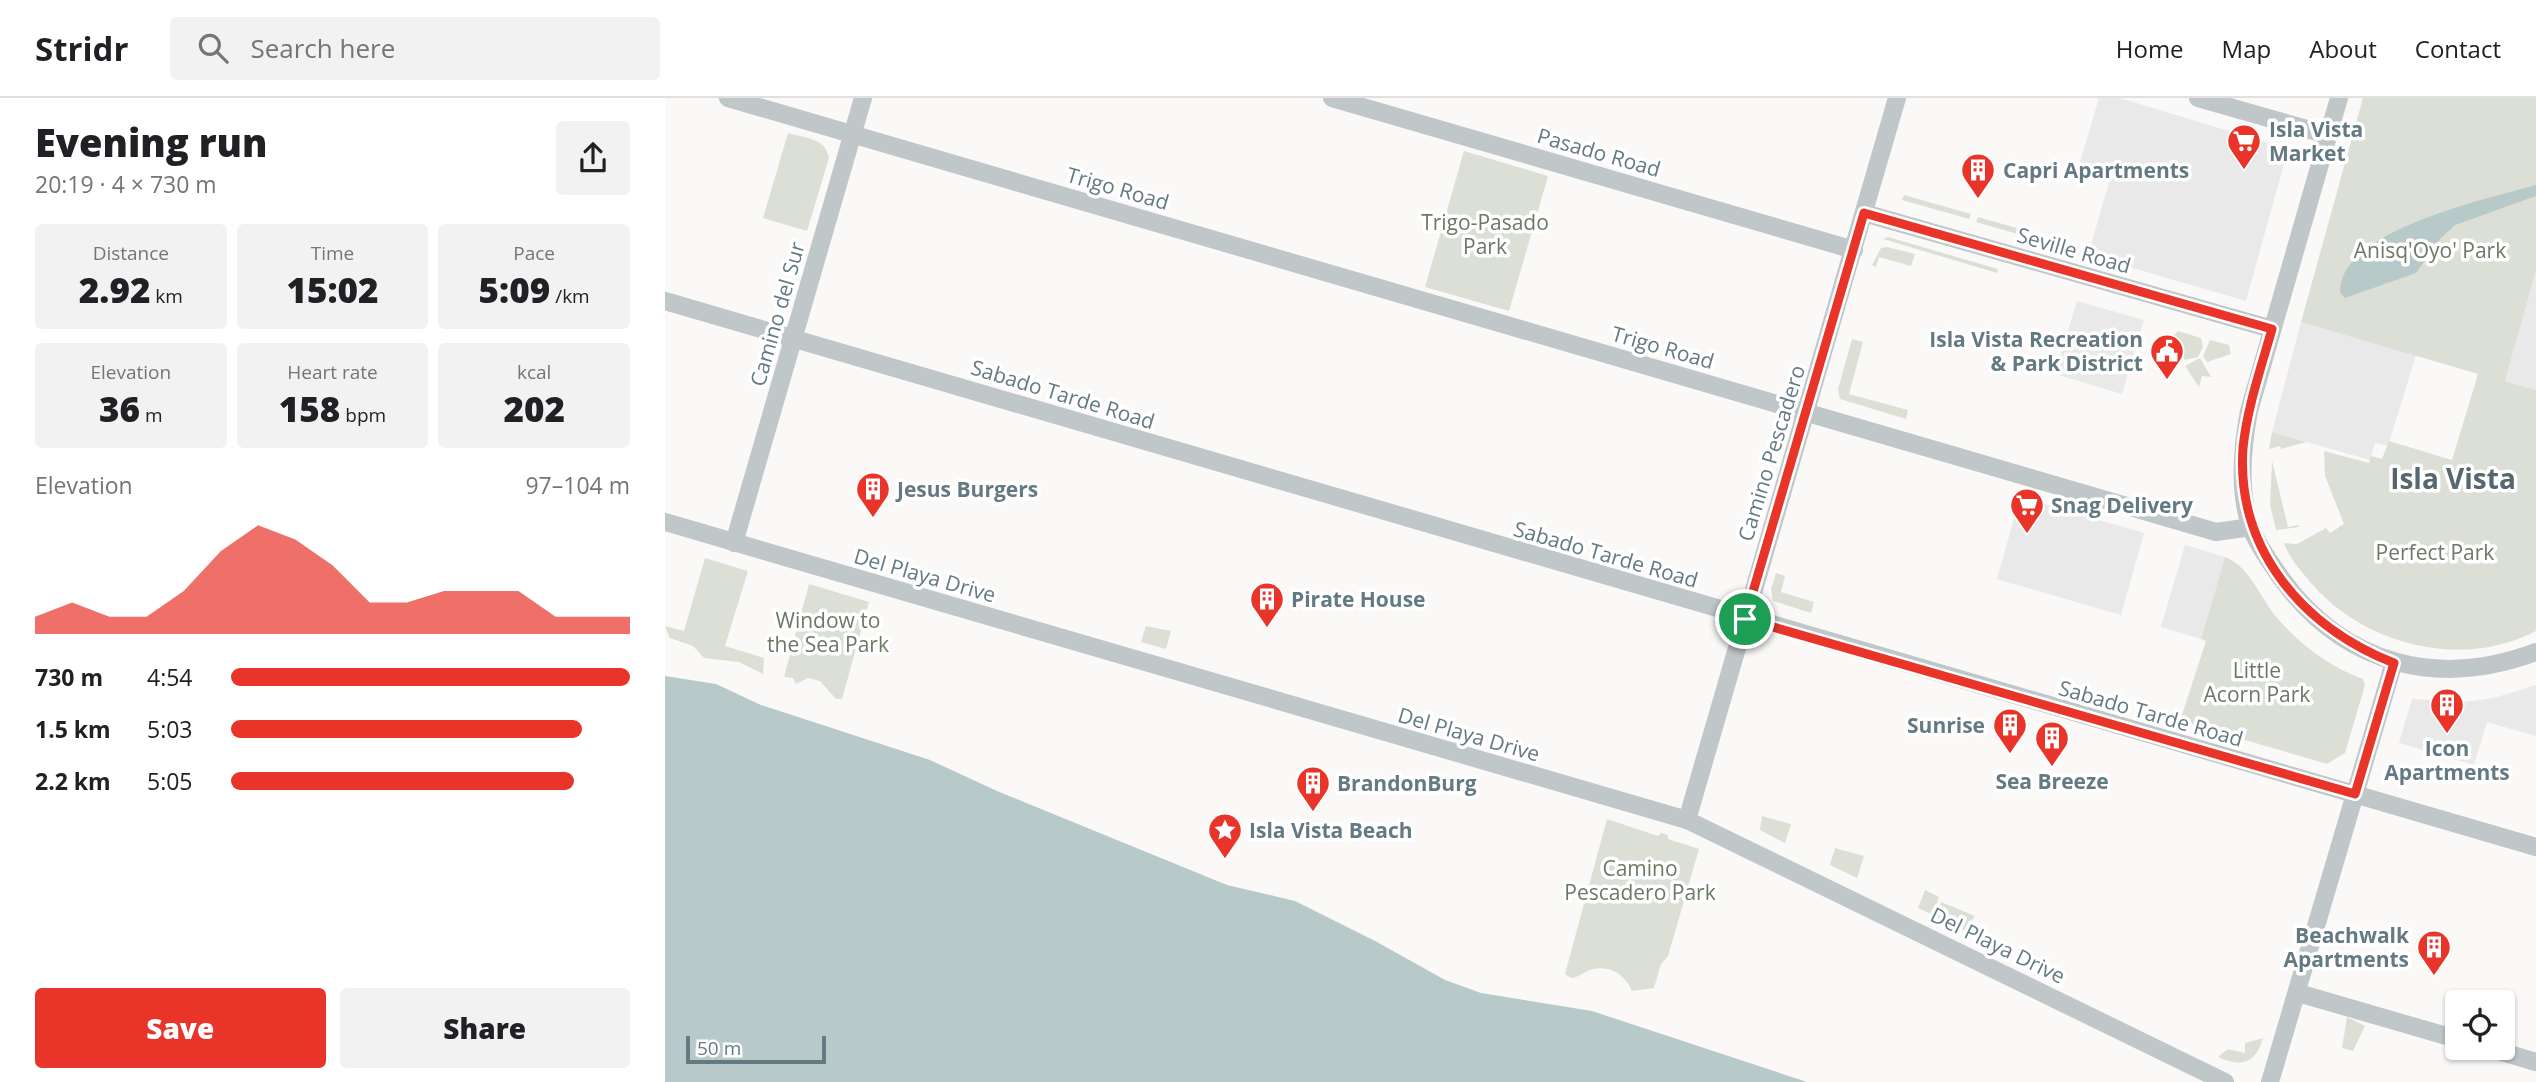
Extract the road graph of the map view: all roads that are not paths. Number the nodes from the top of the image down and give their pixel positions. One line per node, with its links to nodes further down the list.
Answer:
1 (728, 98): 7 (street, Trigo Road)
2 (863, 98): 7 (street, Camino del Sur)
3 (1332, 98): 10 (street, Pasado Road)
4 (1897, 98): 9 (street, Camino Pescadero)
5 (2198, 98): 8 (street)
6 (2339, 98): 8 (street)
7 (852, 134): 13 (street, Camino del Sur); 14 (street, Trigo Road)
8 (2328, 135): 12 (street)
9 (1864, 213): 10 (street, Camino Pescadero); 12 (street, Seville Road)
10 (1854, 250): 14 (street, Camino Pescadero)
11 (665, 301): 13 (street, Sabado Tarde Road)
12 (2272, 329): 16 (street)
13 (793, 338): 17 (street, Camino del Sur); 18 (street, Sabado Tarde Road)
14 (1807, 412): 16 (street, Trigo Road); 18 (street, Camino Pescadero)
15 (665, 522): 17 (street, Del Playa Drive)
16 (2251, 527): 20 (street)
17 (734, 543): 22 (street, Del Playa Drive)
18 (1745, 619): 21 (street, Sabado Tarde Road); 22 (street, Camino Pescadero)
19 (2536, 652): 20 (street)
20 (2394, 663): 21 (street)
21 (2355, 794): 23 (street, Sabado Tarde Road); 24 (street)
22 (1687, 820): 28 (street, Del Playa Drive)
23 (2536, 847)
24 (2298, 993): 25 (street); 29 (street)
25 (2445, 1036)
26 (2515, 1056): 27 (street)
27 (2536, 1062)
28 (2225, 1082)
29 (2270, 1082)

